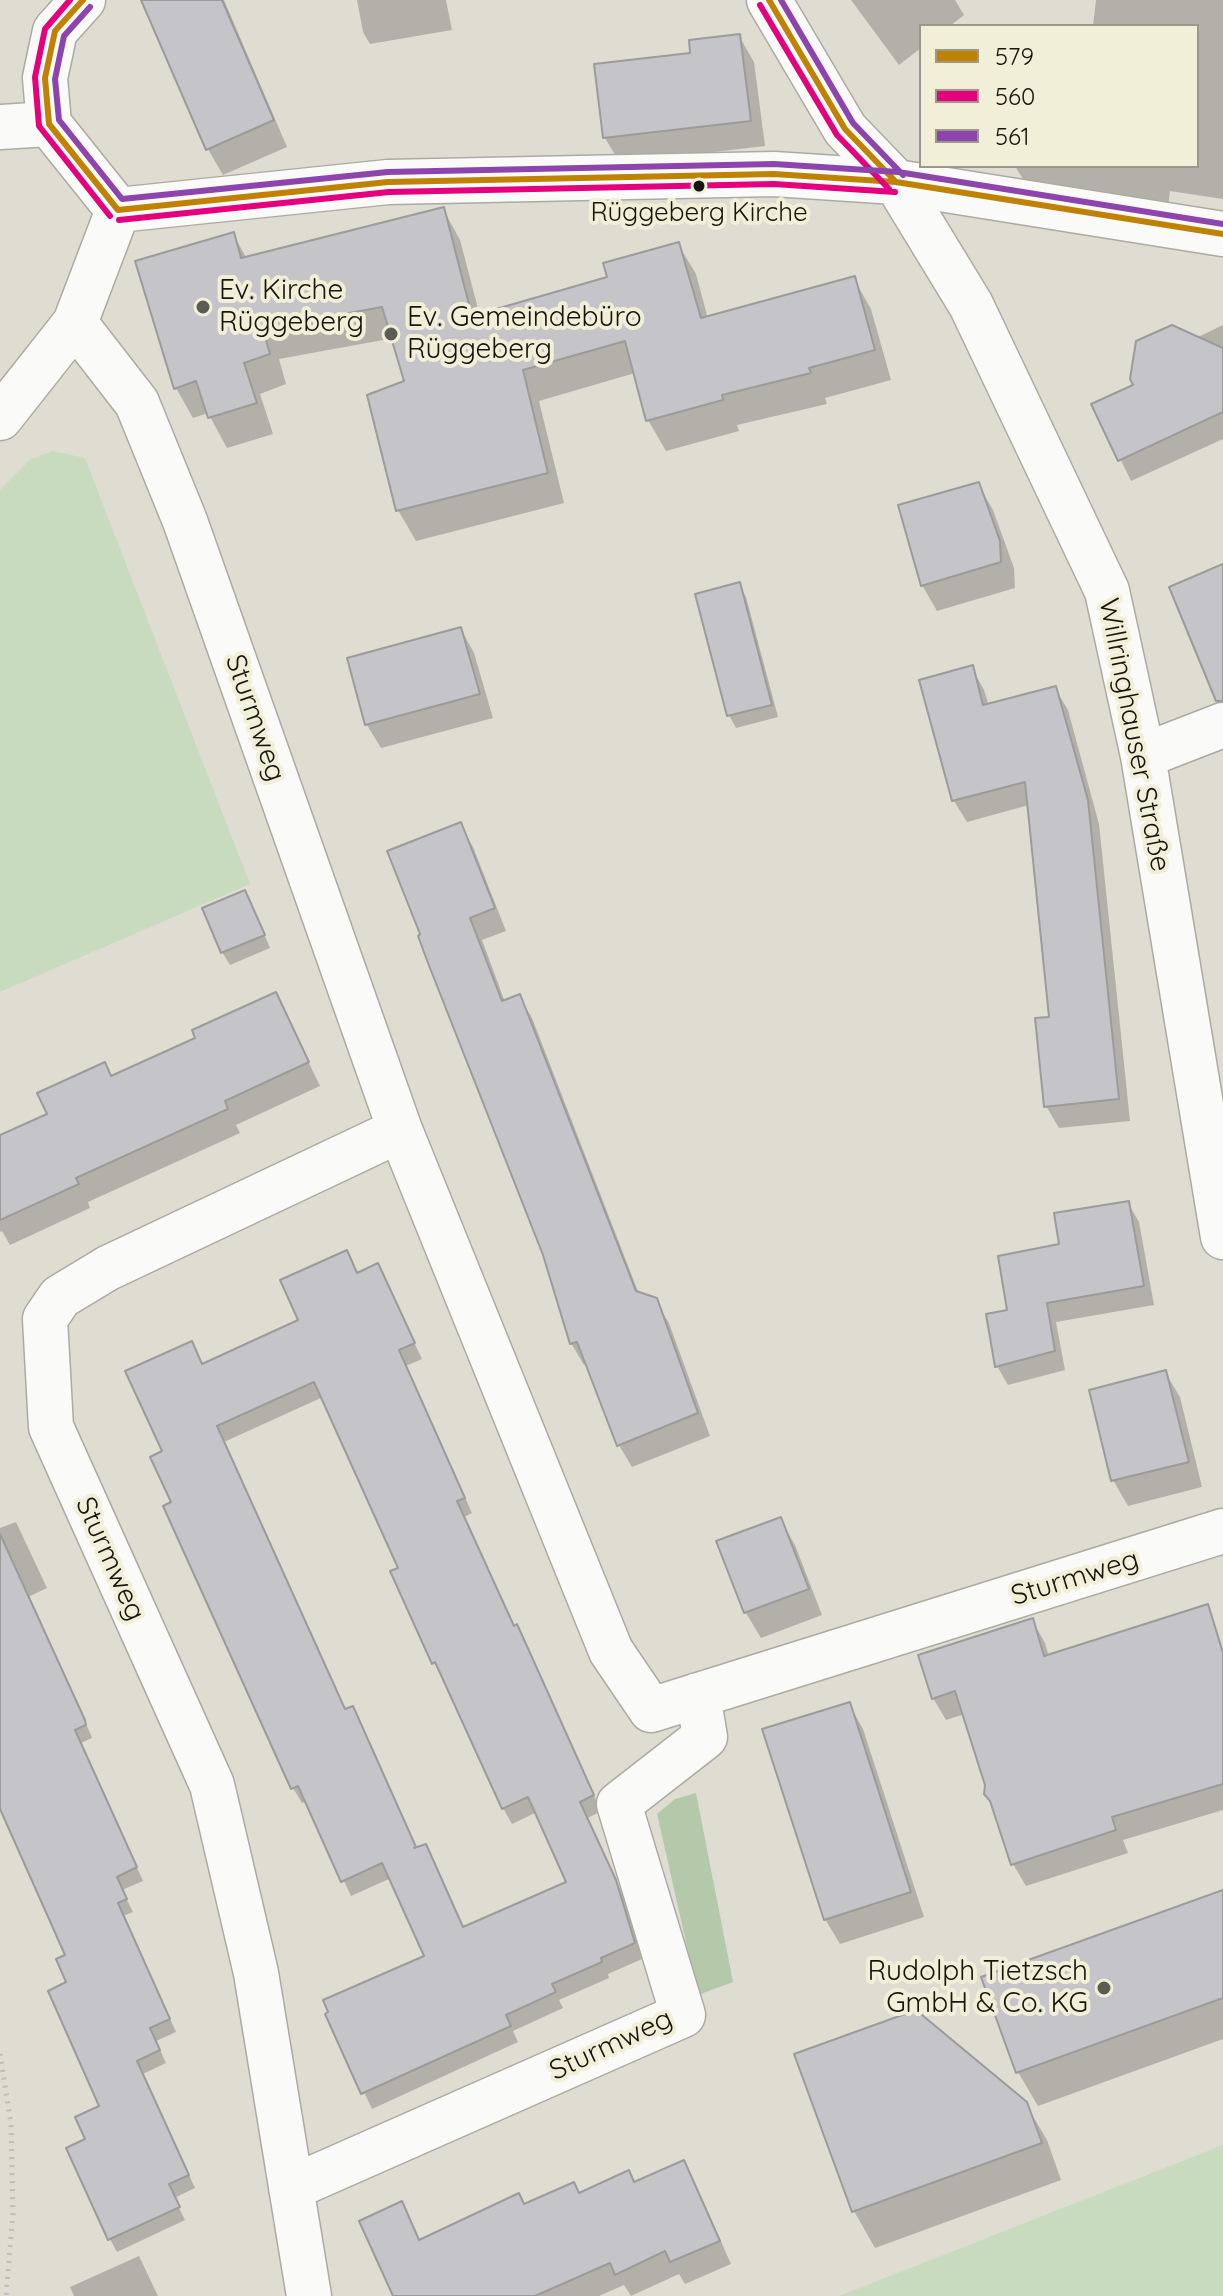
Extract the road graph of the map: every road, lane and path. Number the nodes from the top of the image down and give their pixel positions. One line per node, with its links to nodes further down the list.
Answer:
1 (83, 0): 3 (street)
2 (769, 0): 5 (street, Willringhauser Straße)
3 (49, 124): 4 (street); 6 (street)
4 (0, 127)
5 (896, 182): 6 (street); 7 (street); 11 (street, Willringhauser Straße)
6 (118, 210): 8 (street)
7 (1223, 234)
8 (75, 323): 9 (street); 12 (street, Sturmweg)
9 (0, 418)
10 (1223, 725): 11 (street)
11 (1143, 756): 13 (street, Willringhauser Straße)
12 (400, 1130): 15 (street, Sturmweg); 17 (street, Sturmweg)
13 (1223, 1237)
14 (1223, 1531): 15 (street, Sturmweg)
15 (698, 1695): 17 (street, Sturmweg)
16 (0, 2054): 18 (path)
17 (291, 2188): 19 (street, Sturmweg)
18 (6, 2296)
19 (309, 2296)

